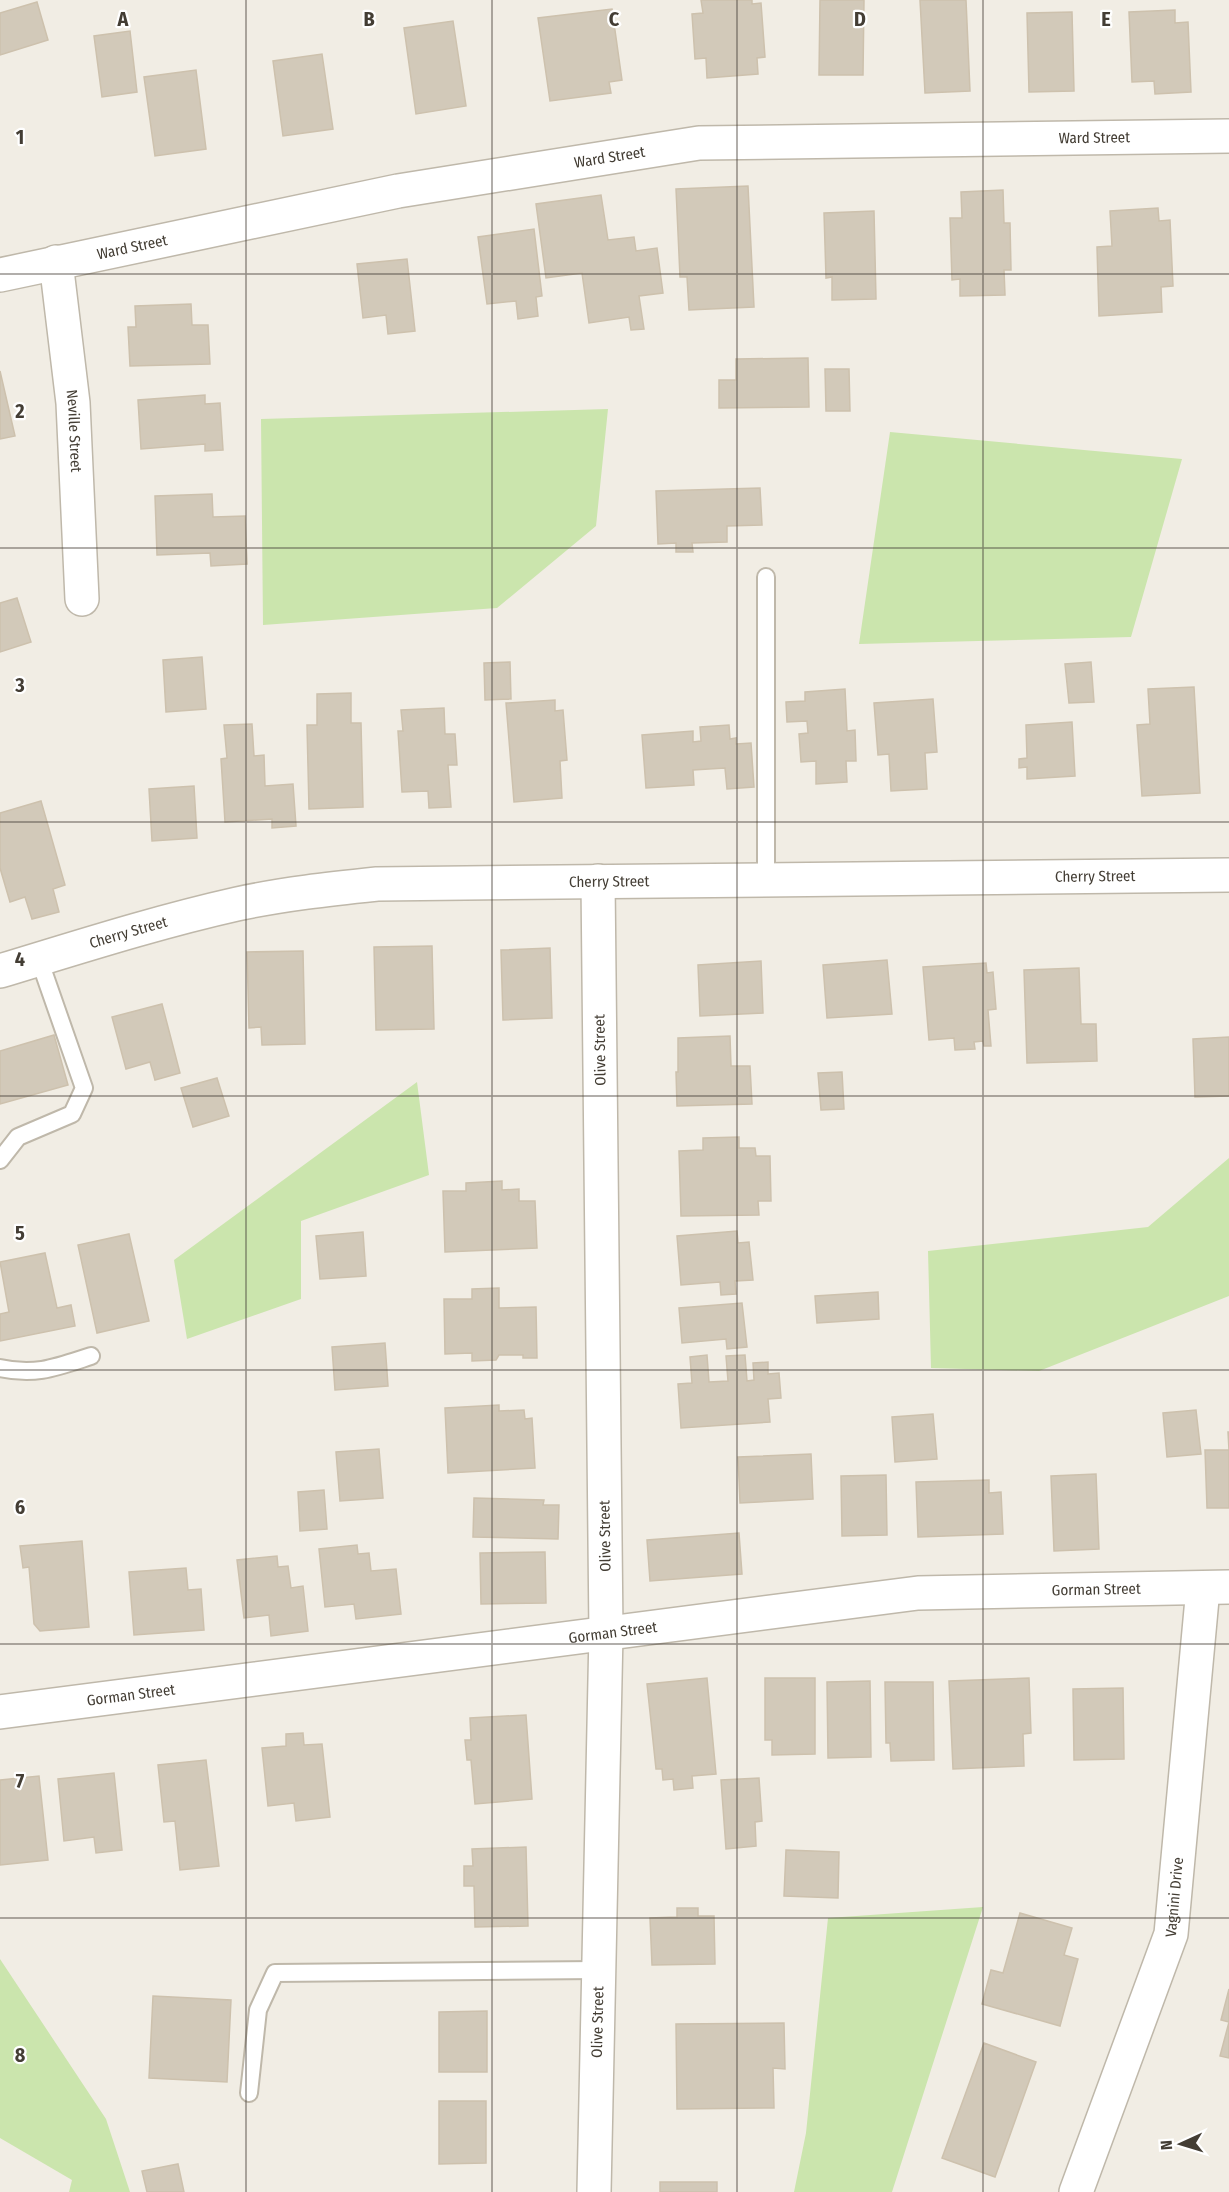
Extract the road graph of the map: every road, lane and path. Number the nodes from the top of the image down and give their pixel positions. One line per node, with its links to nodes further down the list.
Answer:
1 (1229, 136): 2 (street, Ward Street)
2 (56, 262): 3 (street, Ward Street); 5 (street, Neville Street)
3 (0, 275)
4 (766, 577): 7 (lane)
5 (82, 598)
6 (1229, 875): 7 (street, Cherry Street)
7 (766, 879): 8 (street, Cherry Street)
8 (598, 881): 9 (street, Cherry Street); 15 (street, Olive Street)
9 (39, 959): 10 (street, Cherry Street); 11 (lane)
10 (0, 971)
11 (0, 1160)
12 (91, 1356): 13 (lane)
13 (0, 1368)
14 (1216, 1587): 15 (street, Gorman Street); 20 (street, Vagnini Drive)
15 (606, 1633): 16 (street, Gorman Street); 17 (street, Olive Street)
16 (0, 1712)
17 (599, 1971): 18 (lane); 19 (street, Olive Street)
18 (249, 2093)
19 (594, 2192)
20 (1076, 2192)

